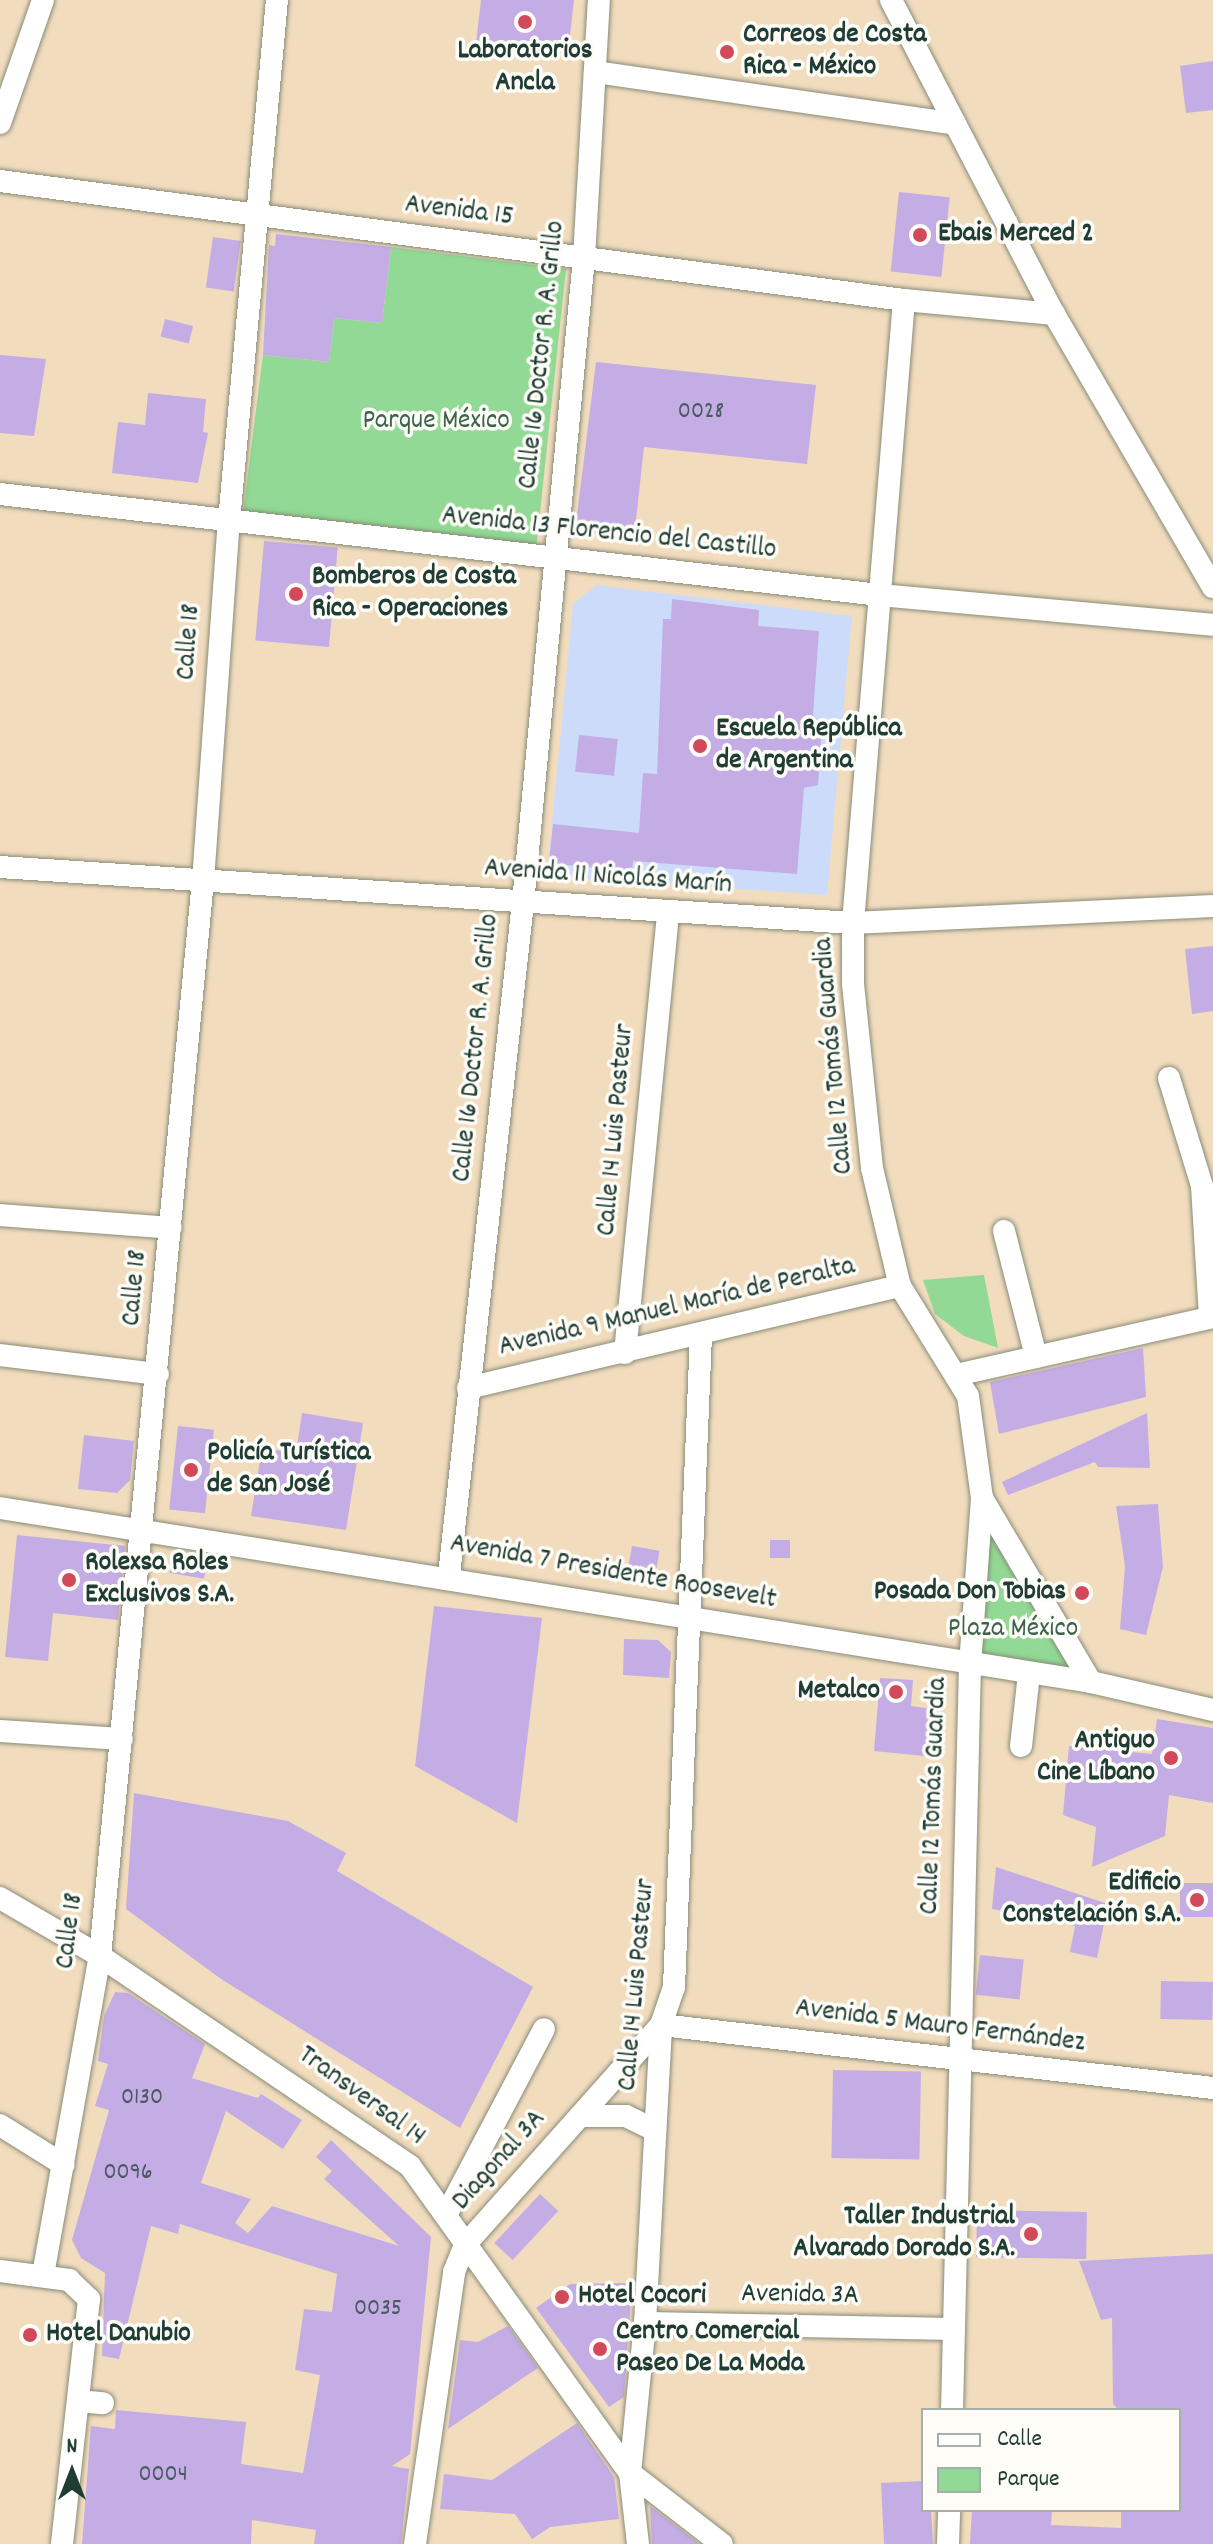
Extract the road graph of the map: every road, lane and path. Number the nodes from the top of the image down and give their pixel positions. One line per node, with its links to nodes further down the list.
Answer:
1 (43, 0): 6 (street)
2 (277, 0): 9 (street, Calle 18)
3 (599, 0): 5 (street, Calle 16 Doctor R. A. Grillo)
4 (891, 0): 7 (street)
5 (595, 72): 7 (street); 10 (street, Calle 16 Doctor R. A. Grillo)
6 (0, 123)
7 (955, 124): 12 (street)
8 (0, 181): 9 (street, Avenida 15)
9 (256, 217): 10 (street, Avenida 15); 14 (street, Calle 18)
10 (584, 258): 11 (street, Avenida 15); 15 (street, Calle 16 Doctor R. A. Grillo)
11 (904, 300): 12 (street, Avenida 15); 17 (street, Calle 12 Tomás Guardia)
12 (1054, 314): 16 (street)
13 (0, 494): 14 (street, Avenida 13 Florencio del Castillo)
14 (229, 521): 15 (street, Avenida 13 Florencio del Castillo); 20 (street, Calle 18)
15 (553, 558): 17 (street, Avenida 13 Florencio del Castillo); 21 (street, Calle 16 Doctor R. A. Grillo)
16 (1213, 587)
17 (879, 595): 18 (street, Avenida 13 Florencio del Castillo); 24 (street, Calle 12 Tomás Guardia)
18 (1213, 625)
19 (0, 867): 20 (street, Avenida 11 Nicolás Marín)
20 (203, 881): 21 (street, Avenida 11 Nicolás Marín); 27 (street, Calle 18)
21 (523, 903): 23 (street, Avenida 11 Nicolás Marín); 37 (street, Calle 16 Doctor R. A. Grillo)
22 (1213, 906): 24 (street, Avenida 11 Nicolás Marín)
23 (668, 913): 24 (street, Avenida 11 Nicolás Marín); 32 (street, Calle 14 Luis Pasteur)
24 (853, 923): 29 (street, Calle 12 Tomás Guardia)
25 (1169, 1078): 30 (street)
26 (0, 1215): 27 (street)
27 (171, 1228): 35 (street, Calle 18)
28 (1004, 1231): 34 (street)
29 (900, 1286): 31 (street, Avenida 9 Manuel María de Peralta); 36 (street, Calle 12 Tomás Guardia)
30 (1212, 1317): 34 (street)
31 (701, 1336): 32 (street, Avenida 9 Manuel María de Peralta); 42 (street, Calle 14 Luis Pasteur)
32 (625, 1353): 37 (street, Avenida 9 Manuel María de Peralta)
33 (0, 1355): 35 (street)
34 (1036, 1357): 36 (street)
35 (158, 1374): 40 (street, Calle 18)
36 (956, 1375): 38 (street, Calle 12 Tomás Guardia)
37 (468, 1388): 41 (street, Calle 16 Doctor R. A. Grillo)
38 (982, 1498): 43 (street, Calle 12 Tomás Guardia); 45 (street)
39 (0, 1508): 40 (street, Avenida 7 Presidente Roosevelt)
40 (142, 1527): 41 (street, Avenida 7 Presidente Roosevelt); 48 (street, Calle 18)
41 (449, 1575): 42 (street, Avenida 7 Presidente Roosevelt)
42 (689, 1617): 43 (street, Avenida 7 Presidente Roosevelt); 52 (street, Calle 14 Luis Pasteur)
43 (970, 1664): 44 (street, Avenida 7 Presidente Roosevelt); 54 (street, Calle 12 Tomás Guardia)
44 (1029, 1673): 45 (street, Avenida 7 Presidente Roosevelt); 49 (street)
45 (1091, 1682): 46 (street, Avenida 7 Presidente Roosevelt)
46 (1213, 1710)
47 (0, 1731): 48 (street)
48 (122, 1739): 51 (street, Calle 18)
49 (1021, 1746)
50 (0, 1898): 51 (street, Transversal 14)
51 (100, 1956): 59 (street, Calle 18); 60 (street, Transversal 14)
52 (661, 2025): 54 (street, Avenida 5 Mauro Fernández); 56 (street, Diagonal 3A); 58 (street, Calle 14 Luis Pasteur)
53 (544, 2029): 60 (street)
54 (957, 2059): 55 (street, Avenida 5 Mauro Fernández); 65 (street, Calle 12 Tomás Guardia)
55 (1213, 2088)
56 (581, 2116): 58 (street, Diagonal 3A); 61 (street, Diagonal 3A)
57 (0, 2125): 59 (street)
58 (655, 2130): 64 (street, Calle 14 Luis Pasteur)
59 (64, 2165): 63 (street, Calle 18)
60 (446, 2215): 61 (street, Transversal 14)
61 (465, 2245): 69 (street, Transversal 14); 72 (street)
62 (0, 2271): 63 (street)
63 (43, 2275): 66 (street)
64 (645, 2323): 65 (street, Avenida 3A); 69 (street, Calle 14 Luis Pasteur)
65 (954, 2329): 68 (street, Calle 12 Tomás Guardia)
66 (78, 2401): 67 (street); 71 (street)
67 (103, 2403)
68 (952, 2408)
69 (630, 2473): 73 (street, Calle 14 Luis Pasteur); 74 (street)
70 (949, 2512): 75 (street)
71 (62, 2544)
72 (415, 2544)
73 (638, 2544)
74 (722, 2544)
75 (948, 2544)

